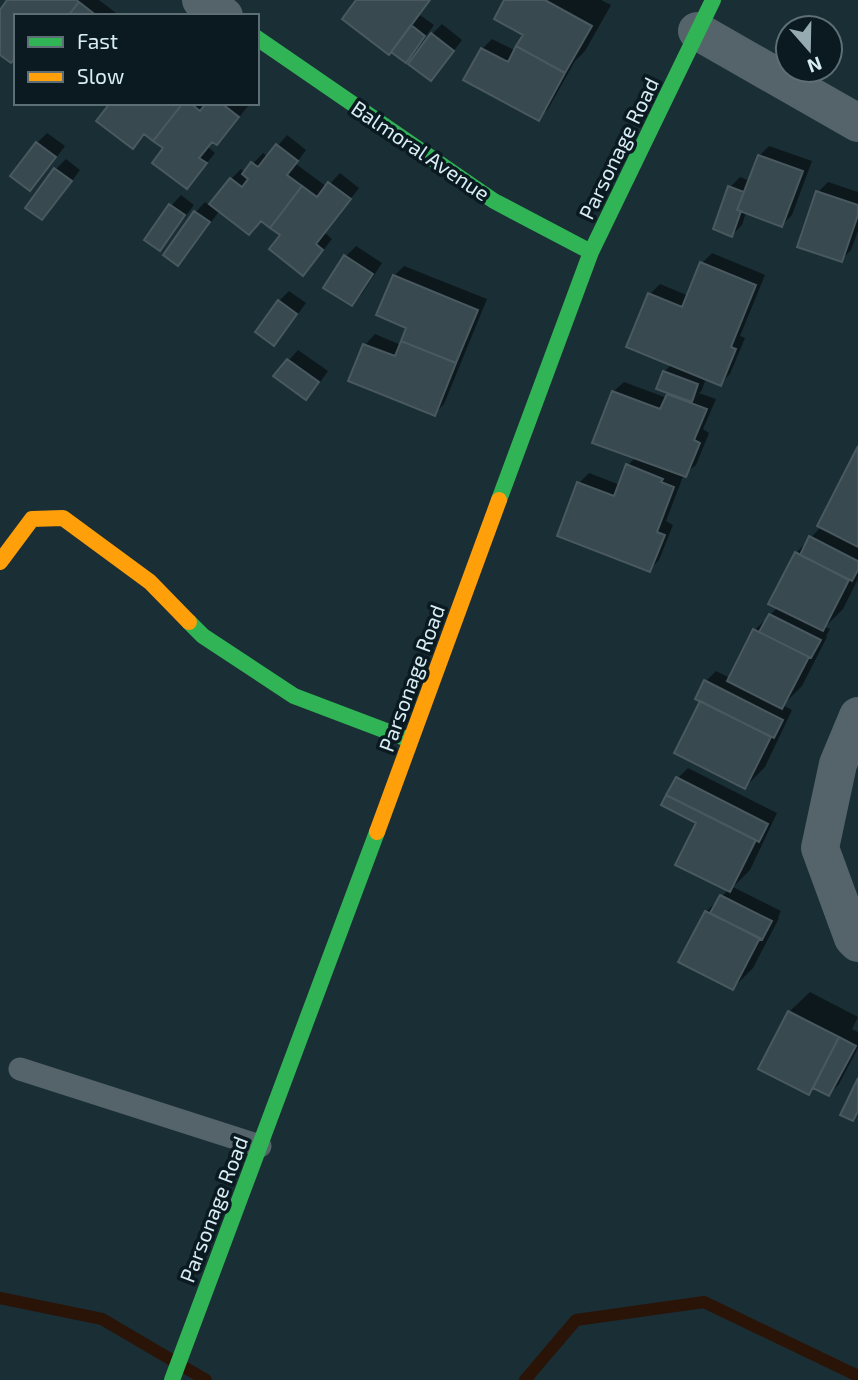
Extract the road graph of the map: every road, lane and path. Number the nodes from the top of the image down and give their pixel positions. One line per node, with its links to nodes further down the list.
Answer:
1 (201, 0): 2 (street)
2 (222, 14)
3 (705, 16): 5 (street); 6 (street, Parsonage Road)
4 (259, 39): 6 (street, Balmoral Avenue)
5 (858, 123)
6 (591, 253): 9 (street, Parsonage Road)
7 (0, 562): 9 (street)
8 (858, 716): 10 (street)
9 (410, 740): 12 (street, Parsonage Road)
10 (858, 943)
11 (20, 1069): 12 (lane)
12 (260, 1146): 13 (street, Parsonage Road)
13 (172, 1380)

